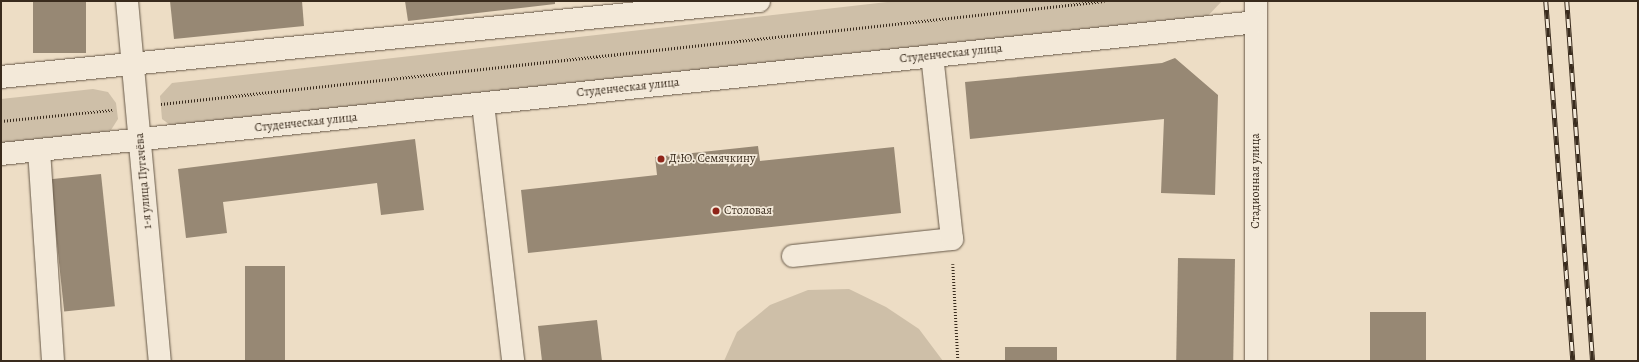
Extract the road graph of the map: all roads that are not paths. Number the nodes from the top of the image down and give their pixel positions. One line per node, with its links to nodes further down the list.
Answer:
1 (127, 1): 6 (street, 1-я улица Пугачёва)
2 (759, 1): 6 (street)
3 (1256, 1): 4 (street, Стадионная улица)
4 (1256, 22): 5 (street, Студенческая улица); 16 (street, Стадионная улица)
5 (932, 56): 8 (street, Студенческая улица); 12 (street)
6 (133, 64): 7 (street); 9 (street, 1-я улица Пугачёва)
7 (1, 77)
8 (483, 104): 9 (street, Студенческая улица); 15 (street)
9 (141, 140): 10 (street, Студенческая улица); 14 (street, 1-я улица Пугачёва)
10 (39, 150): 11 (street, Студенческая улица); 13 (street)
11 (1, 154)
12 (793, 256)
13 (53, 361)
14 (160, 361)
15 (513, 361)
16 (1256, 361)

